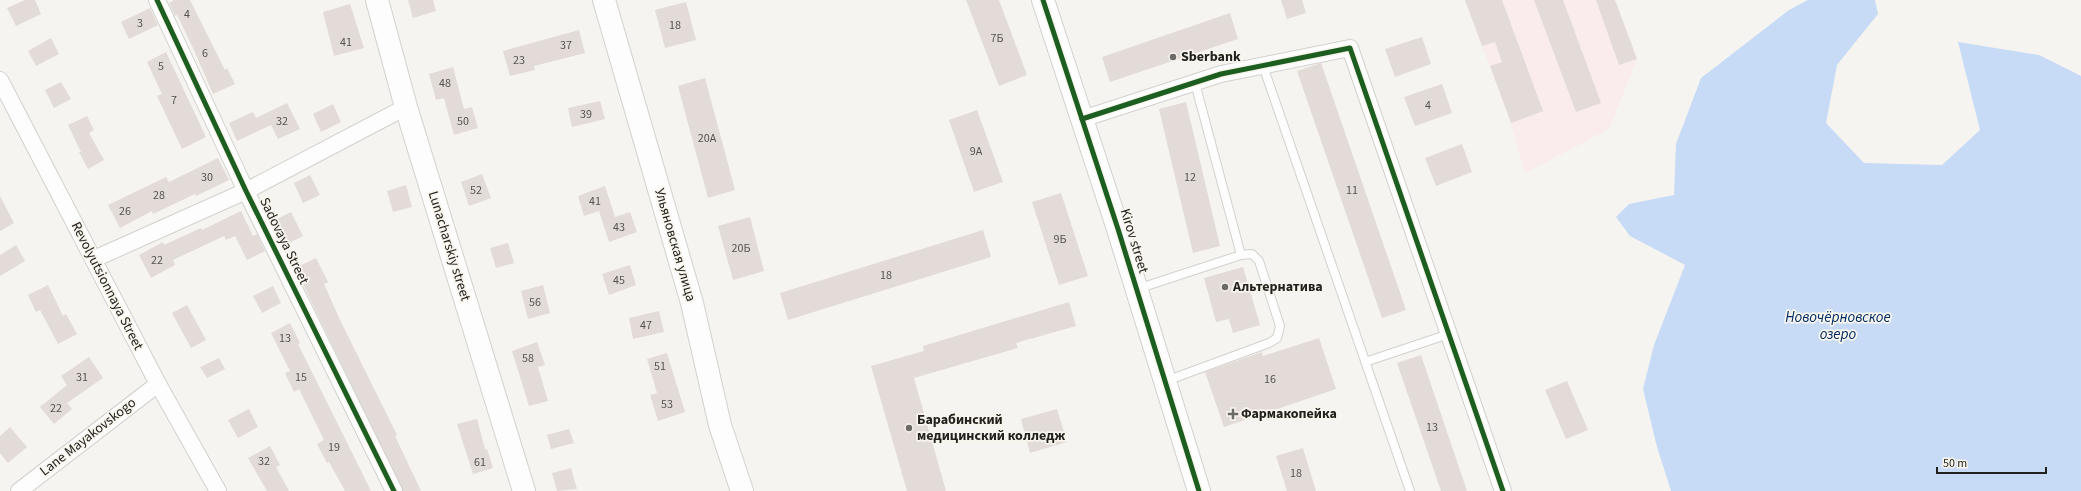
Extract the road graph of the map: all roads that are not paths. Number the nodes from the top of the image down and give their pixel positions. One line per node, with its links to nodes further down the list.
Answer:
1 (157, 0): 10 (street, Sadovaya Street)
2 (377, 0): 8 (street, Lunacharskiy street)
3 (604, 0): 22 (street, Ульяновская улица)
4 (1043, 0): 9 (street, Kirov street)
5 (1264, 66): 7 (street); 14 (street); 15 (lane)
6 (0, 80): 12 (street, Revolyutsionnaya Street)
7 (1195, 83): 9 (street); 11 (lane)
8 (406, 107): 10 (street); 21 (street, Lunacharskiy street)
9 (1082, 119): 13 (street, Kirov street)
10 (246, 191): 12 (street); 20 (street, Sadovaya Street)
11 (1241, 255): 13 (lane); 16 (lane)
12 (94, 259): 17 (street, Revolyutsionnaya Street)
13 (1137, 289): 16 (street, Kirov street)
14 (1448, 334): 15 (lane); 25 (street)
15 (1365, 362): 24 (lane)
16 (1165, 381): 23 (street, Kirov street)
17 (158, 384): 18 (street, Lane Mayakovskogo); 19 (street, Revolyutsionnaya Street)
18 (19, 491)
19 (218, 491)
20 (394, 491)
21 (524, 491)
22 (742, 491)
23 (1199, 491)
24 (1410, 491)
25 (1503, 491)

